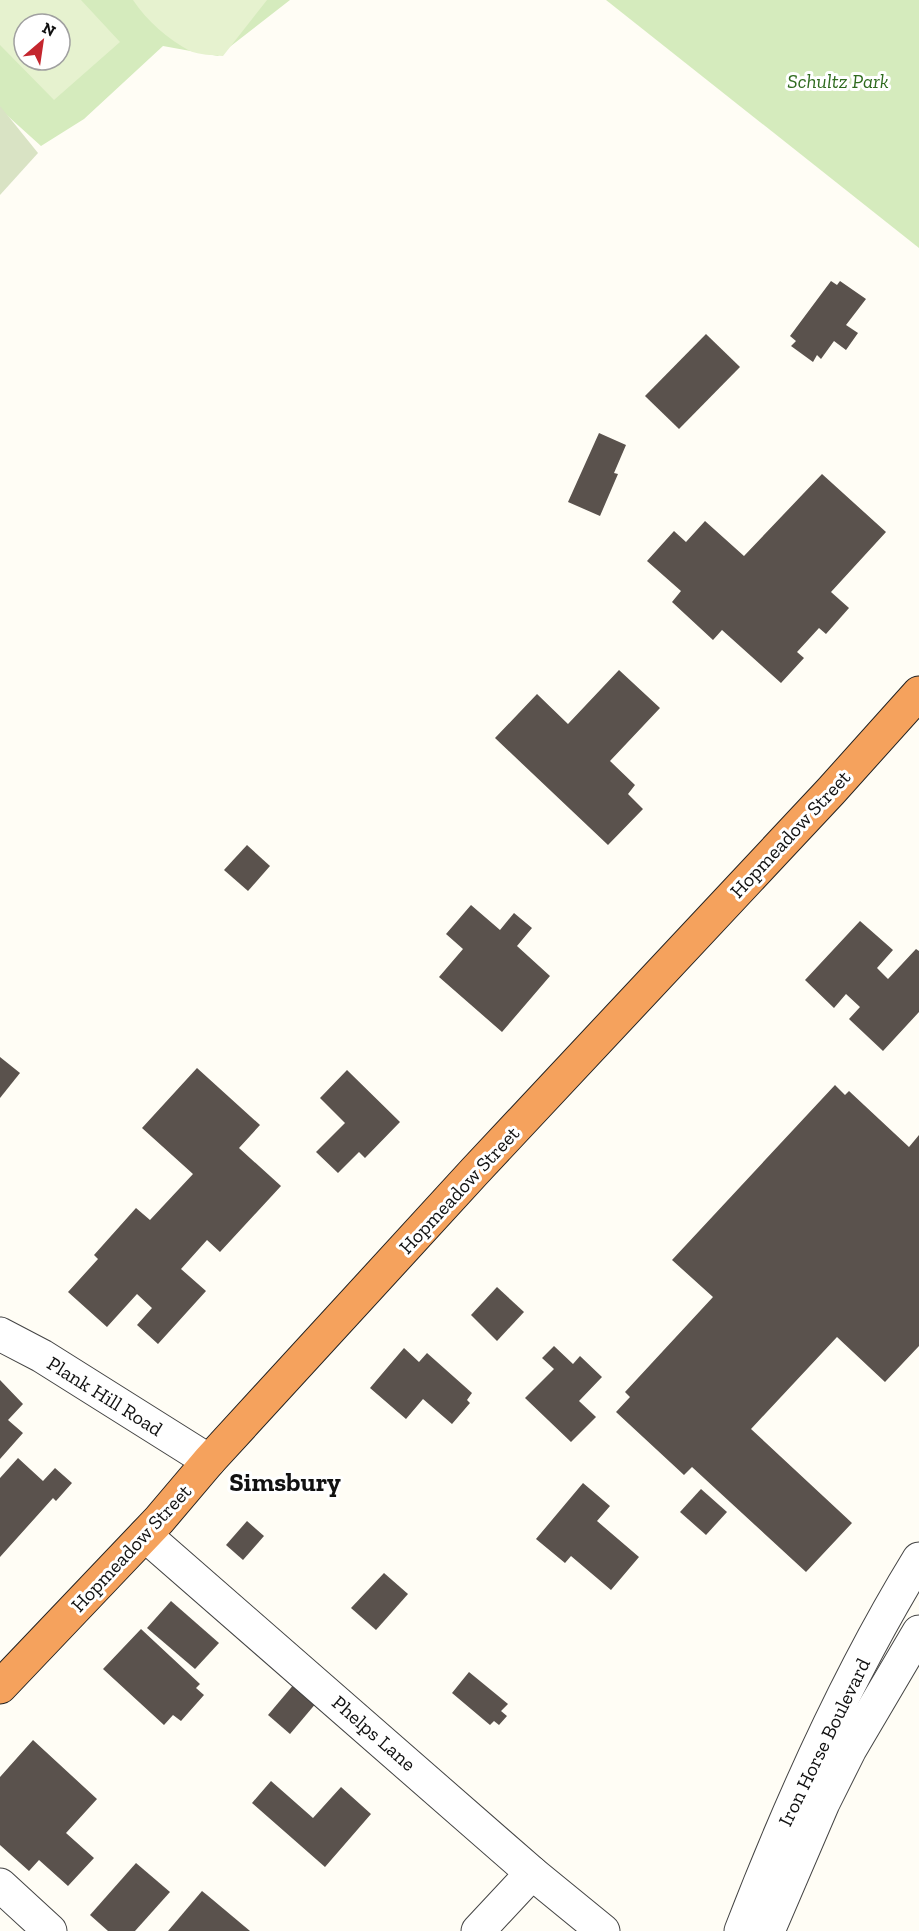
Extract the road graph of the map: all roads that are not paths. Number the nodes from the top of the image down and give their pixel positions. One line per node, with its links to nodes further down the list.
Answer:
1 (919, 693): 3 (highway, Hopmeadow Street)
2 (0, 1334): 3 (street, Plank Hill Road)
3 (209, 1461): 4 (highway, Hopmeadow Street)
4 (145, 1535): 7 (highway, Hopmeadow Street); 8 (street, Phelps Lane)
5 (919, 1559): 13 (street, Iron Horse Boulevard)
6 (919, 1632): 14 (street, Iron Horse Boulevard)
7 (0, 1687)
8 (532, 1873): 11 (street); 12 (street, Phelps Lane)
9 (0, 1885): 10 (street)
10 (50, 1931)
11 (478, 1931)
12 (603, 1931)
13 (741, 1931)
14 (768, 1931)

